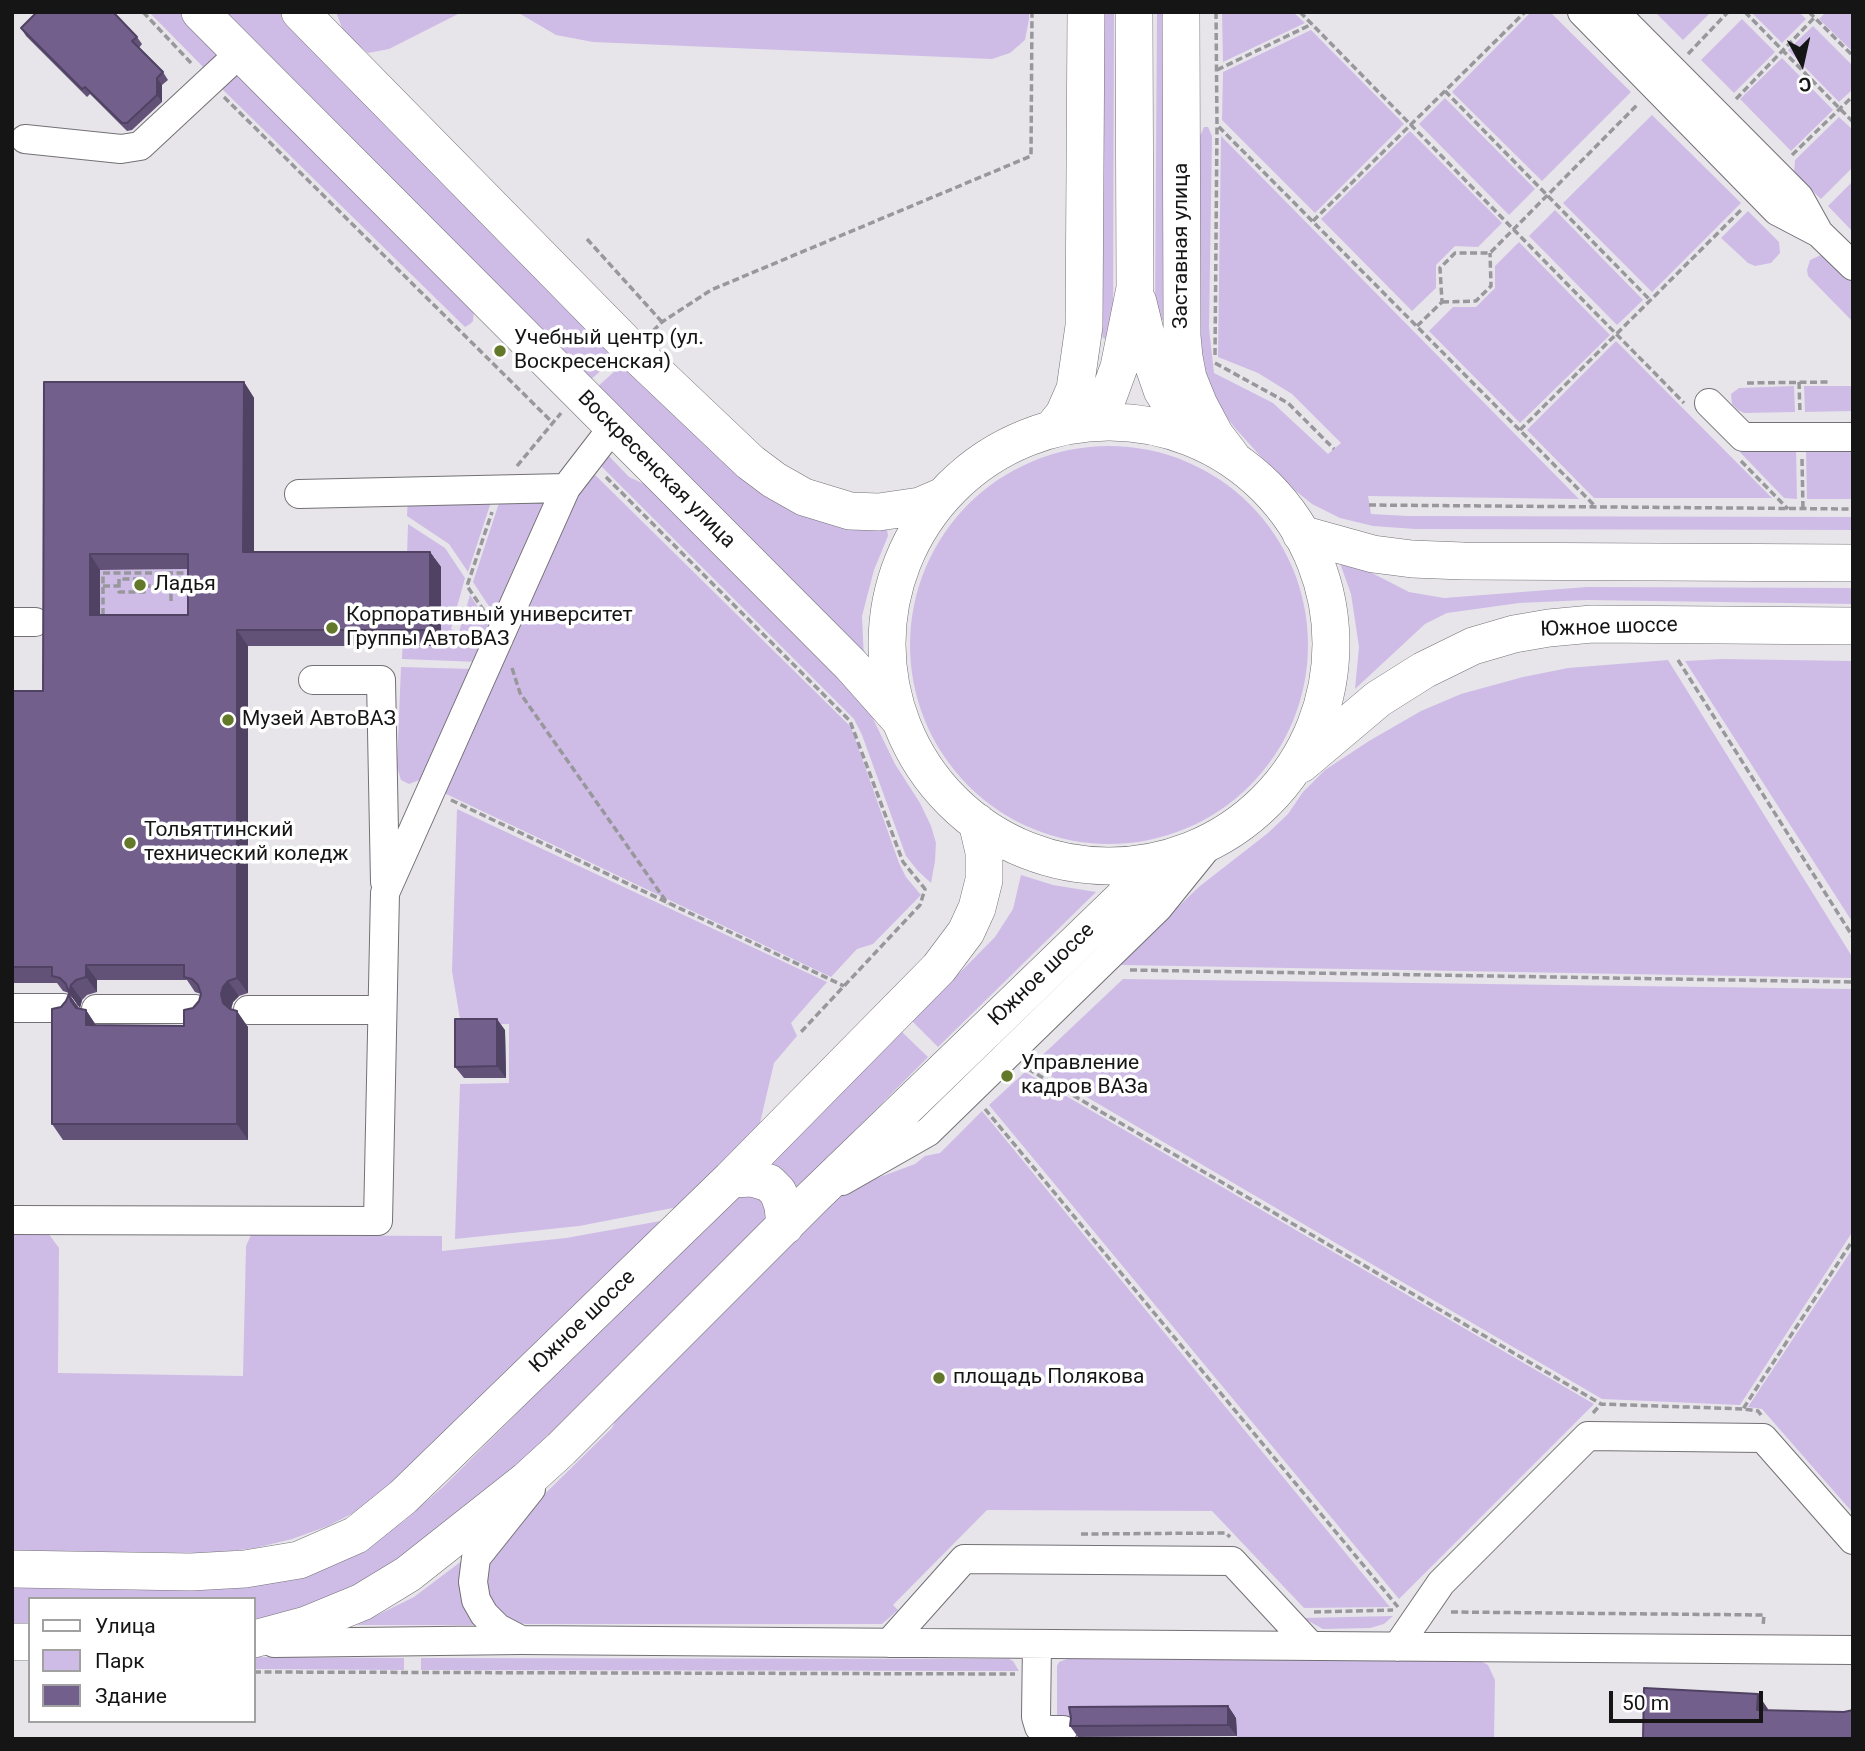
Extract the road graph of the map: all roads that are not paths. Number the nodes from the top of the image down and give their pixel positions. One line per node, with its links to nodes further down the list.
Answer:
1 (200, 12): 8 (main road, Воскресенская улица)
2 (300, 12): 22 (main road)
3 (1086, 12): 16 (main road)
4 (1134, 12): 12 (main road, Заставная улица)
5 (1181, 12): 19 (main road, Заставная улица)
6 (1582, 12): 9 (street)
7 (1615, 12): 9 (street)
8 (241, 52): 10 (street); 15 (main road, Воскресенская улица)
9 (1664, 79): 11 (street)
10 (24, 139)
11 (1853, 266)
12 (1135, 288): 14 (main road, Заставная улица); 18 (main road, Заставная улица)
13 (1701, 407): 17 (street)
14 (1091, 421): 16 (main road); 18 (main road)
15 (613, 426): 20 (street); 27 (main road, Воскресенская улица)
16 (1053, 428): 22 (main road)
17 (1853, 437)
18 (1205, 443): 19 (main road)
19 (1238, 466): 23 (main road)
20 (566, 488): 21 (street); 32 (street)
21 (299, 494)
22 (941, 497): 27 (main road)
23 (1301, 534): 24 (main road); 28 (main road)
24 (1853, 563)
25 (1853, 626): 28 (main road, Южное шоссе)
26 (313, 680): 32 (street)
27 (902, 722): 29 (main road)
28 (1284, 778): 30 (main road)
29 (977, 822): 31 (main road); 39 (main road, Южное шоссе)
30 (1209, 845): 31 (main road); 40 (street)
31 (1157, 864): 40 (main road, Южное шоссе)
32 (385, 893): 38 (street)
33 (12, 1008): 34 (street)
34 (63, 1008)
35 (96, 1009): 36 (street)
36 (195, 1009)
37 (248, 1010): 38 (street)
38 (381, 1010): 41 (street)
39 (731, 1179): 42 (main road); 45 (main road, Южное шоссе)
40 (812, 1198): 42 (main road, Южное шоссе)
41 (12, 1220)
42 (785, 1226): 43 (main road, Южное шоссе)
43 (561, 1449): 46 (main road, Южное шоссе); 47 (street)
44 (1853, 1540): 52 (street)
45 (12, 1569)
46 (256, 1640)
47 (521, 1640): 48 (street); 49 (street)
48 (256, 1641)
49 (889, 1643): 50 (street); 51 (street)
50 (1037, 1644): 51 (street); 54 (street)
51 (1311, 1646): 52 (street)
52 (1397, 1647): 53 (street)
53 (1853, 1650)
54 (1063, 1730)

